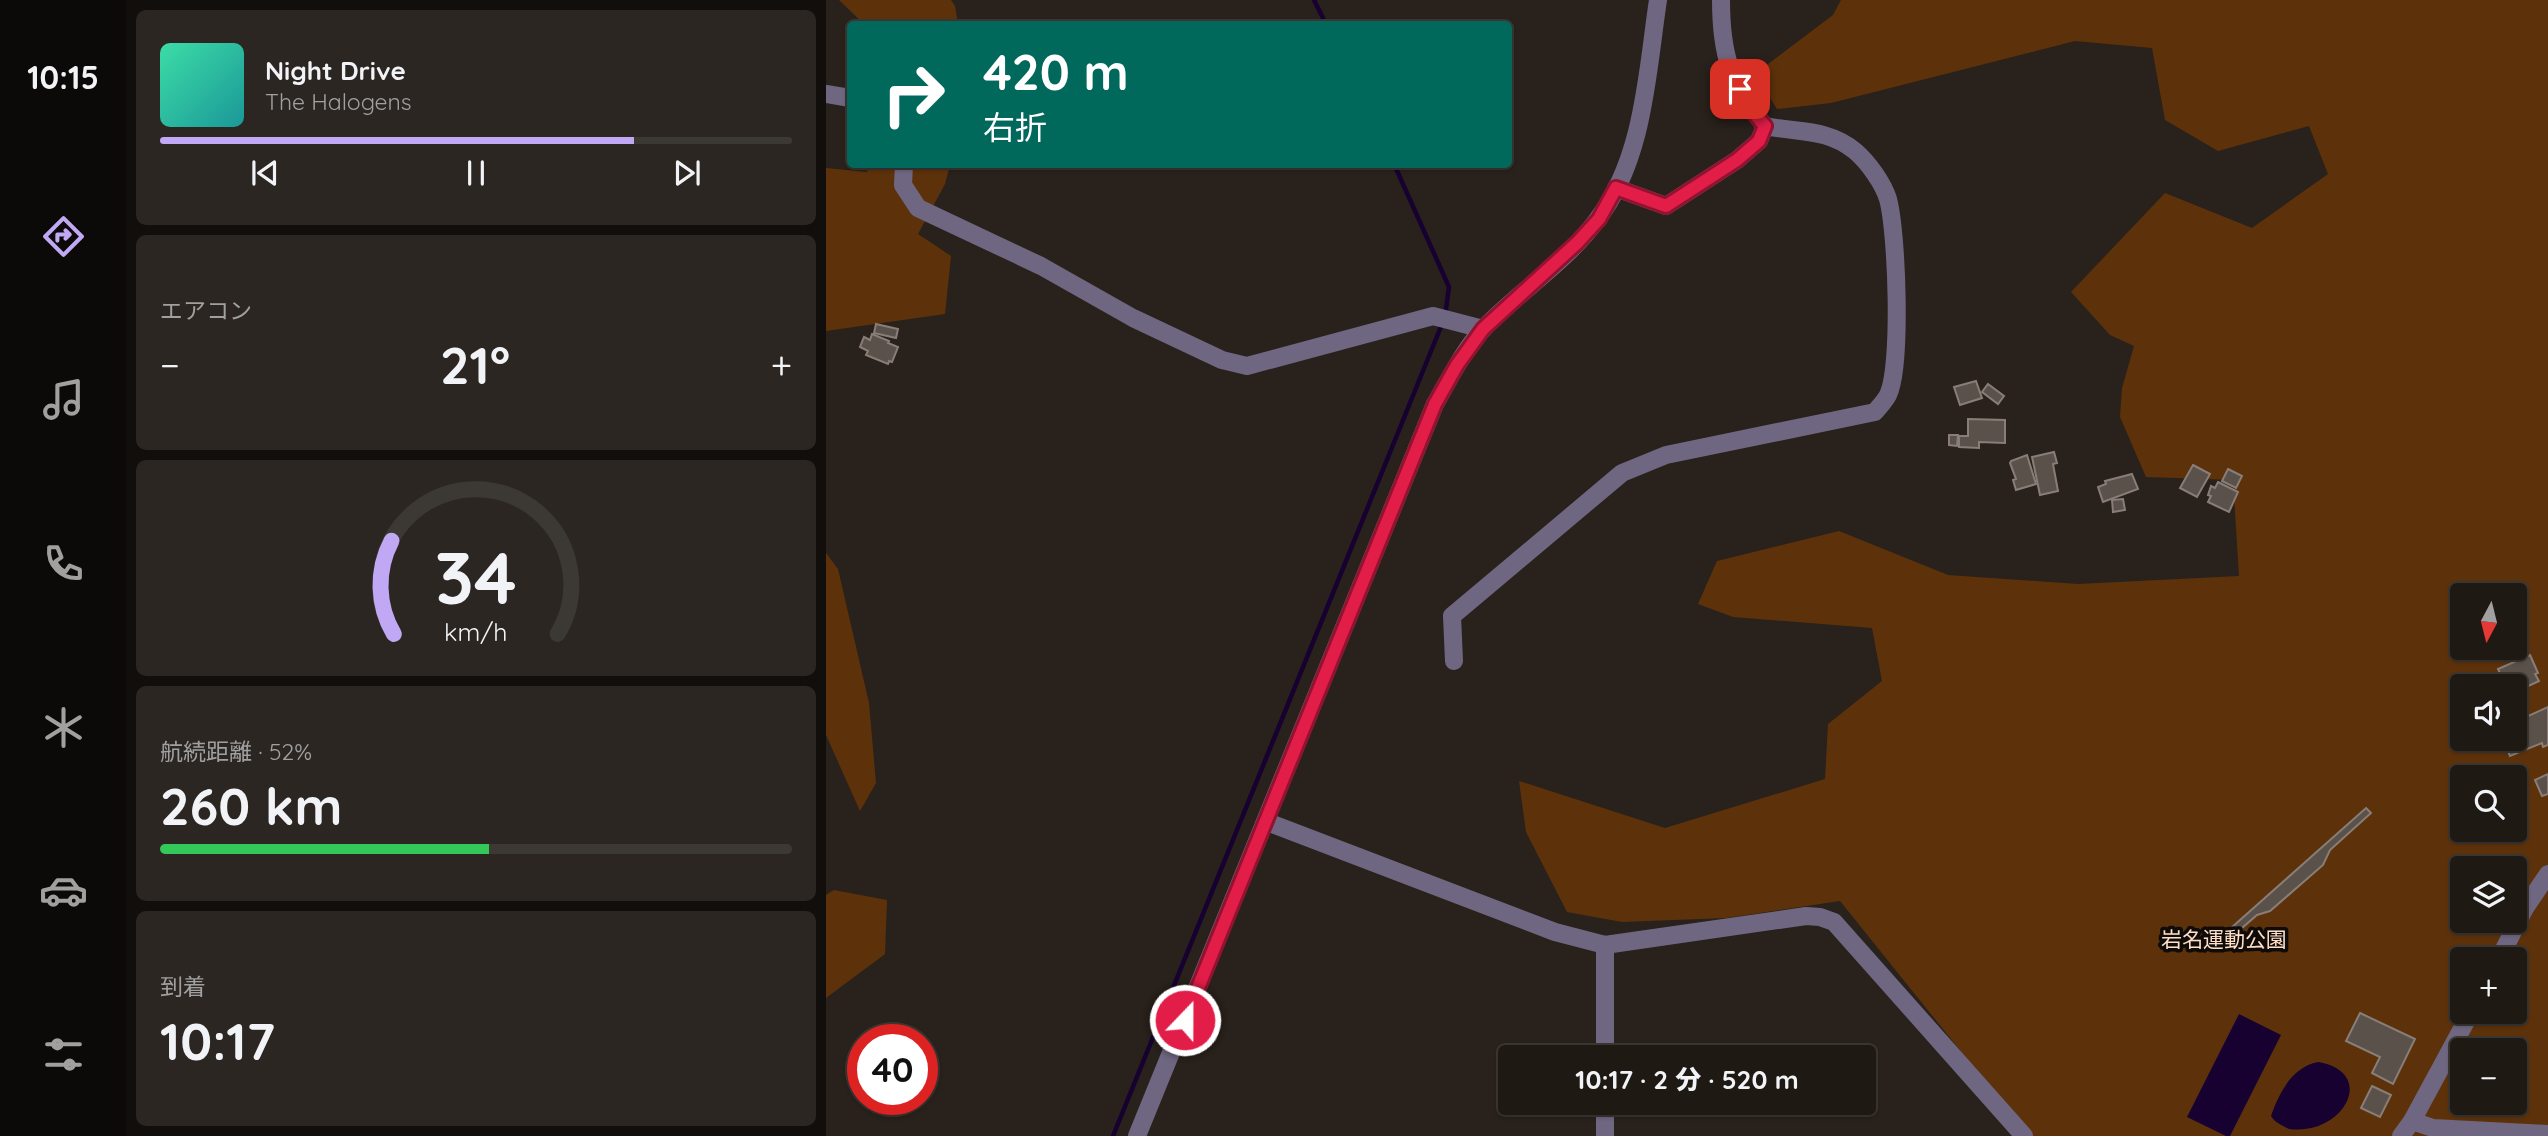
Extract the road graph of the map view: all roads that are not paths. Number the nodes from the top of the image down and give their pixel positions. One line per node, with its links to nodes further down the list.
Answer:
1 (1658, 0): 7 (street)
2 (1721, 0): 5 (street)
3 (826, 94): 4 (street)
4 (847, 98)
5 (1765, 126): 7 (street); 9 (street)
6 (904, 168): 8 (street)
7 (1616, 188): 8 (street)
8 (1483, 329): 10 (street)
9 (1454, 661)
10 (1267, 822): 12 (street); 19 (street)
11 (2548, 874): 13 (street)
12 (1605, 946): 15 (street); 21 (street)
13 (2505, 947)
14 (2465, 1024): 17 (street)
15 (1605, 1045)
16 (1605, 1115): 20 (street)
17 (2412, 1121): 18 (street); 22 (street)
18 (2548, 1133)
19 (1137, 1136)
20 (1605, 1136)
21 (2024, 1136)
22 (2400, 1136)

